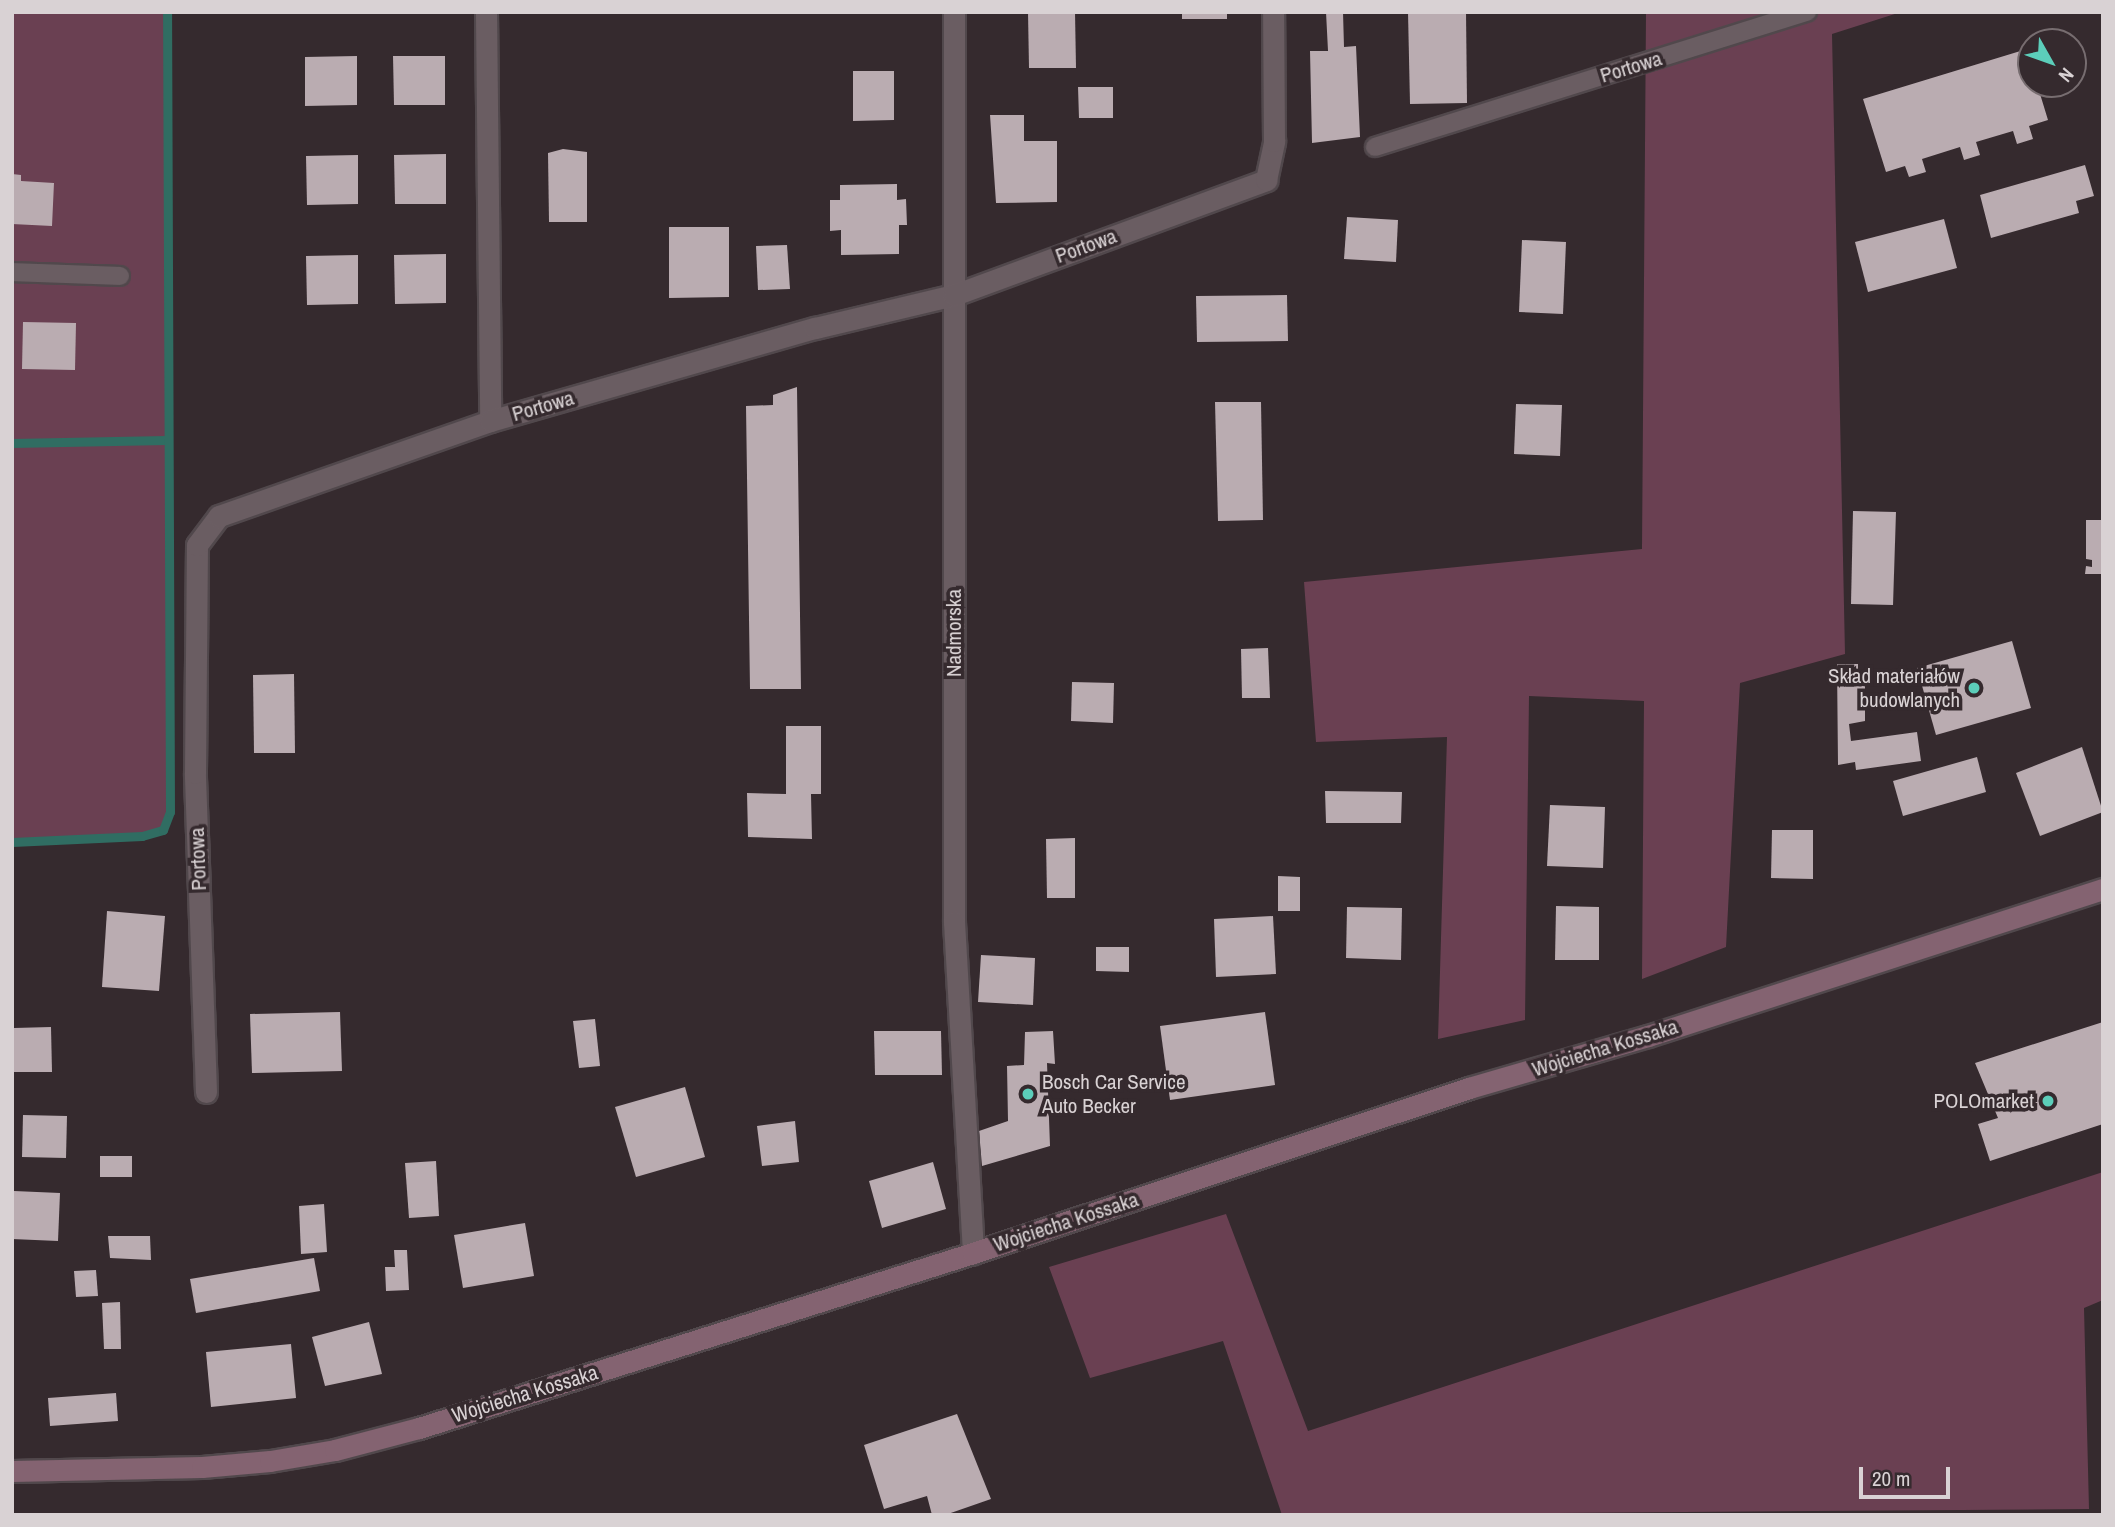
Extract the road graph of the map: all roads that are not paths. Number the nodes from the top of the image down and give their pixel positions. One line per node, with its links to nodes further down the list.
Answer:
1 (486, 12): 9 (street)
2 (954, 12): 8 (street, Nadmorska)
3 (1273, 12): 8 (street, Portowa)
4 (1807, 12): 5 (lane, Portowa)
5 (1375, 147)
6 (12, 272): 7 (lane)
7 (120, 276)
8 (954, 295): 9 (street, Portowa); 12 (street, Nadmorska)
9 (490, 421): 11 (street, Portowa)
10 (2103, 889): 12 (main road, Wojciecha Kossaka)
11 (206, 1092)
12 (973, 1253): 13 (main road, Wojciecha Kossaka)
13 (12, 1471)

